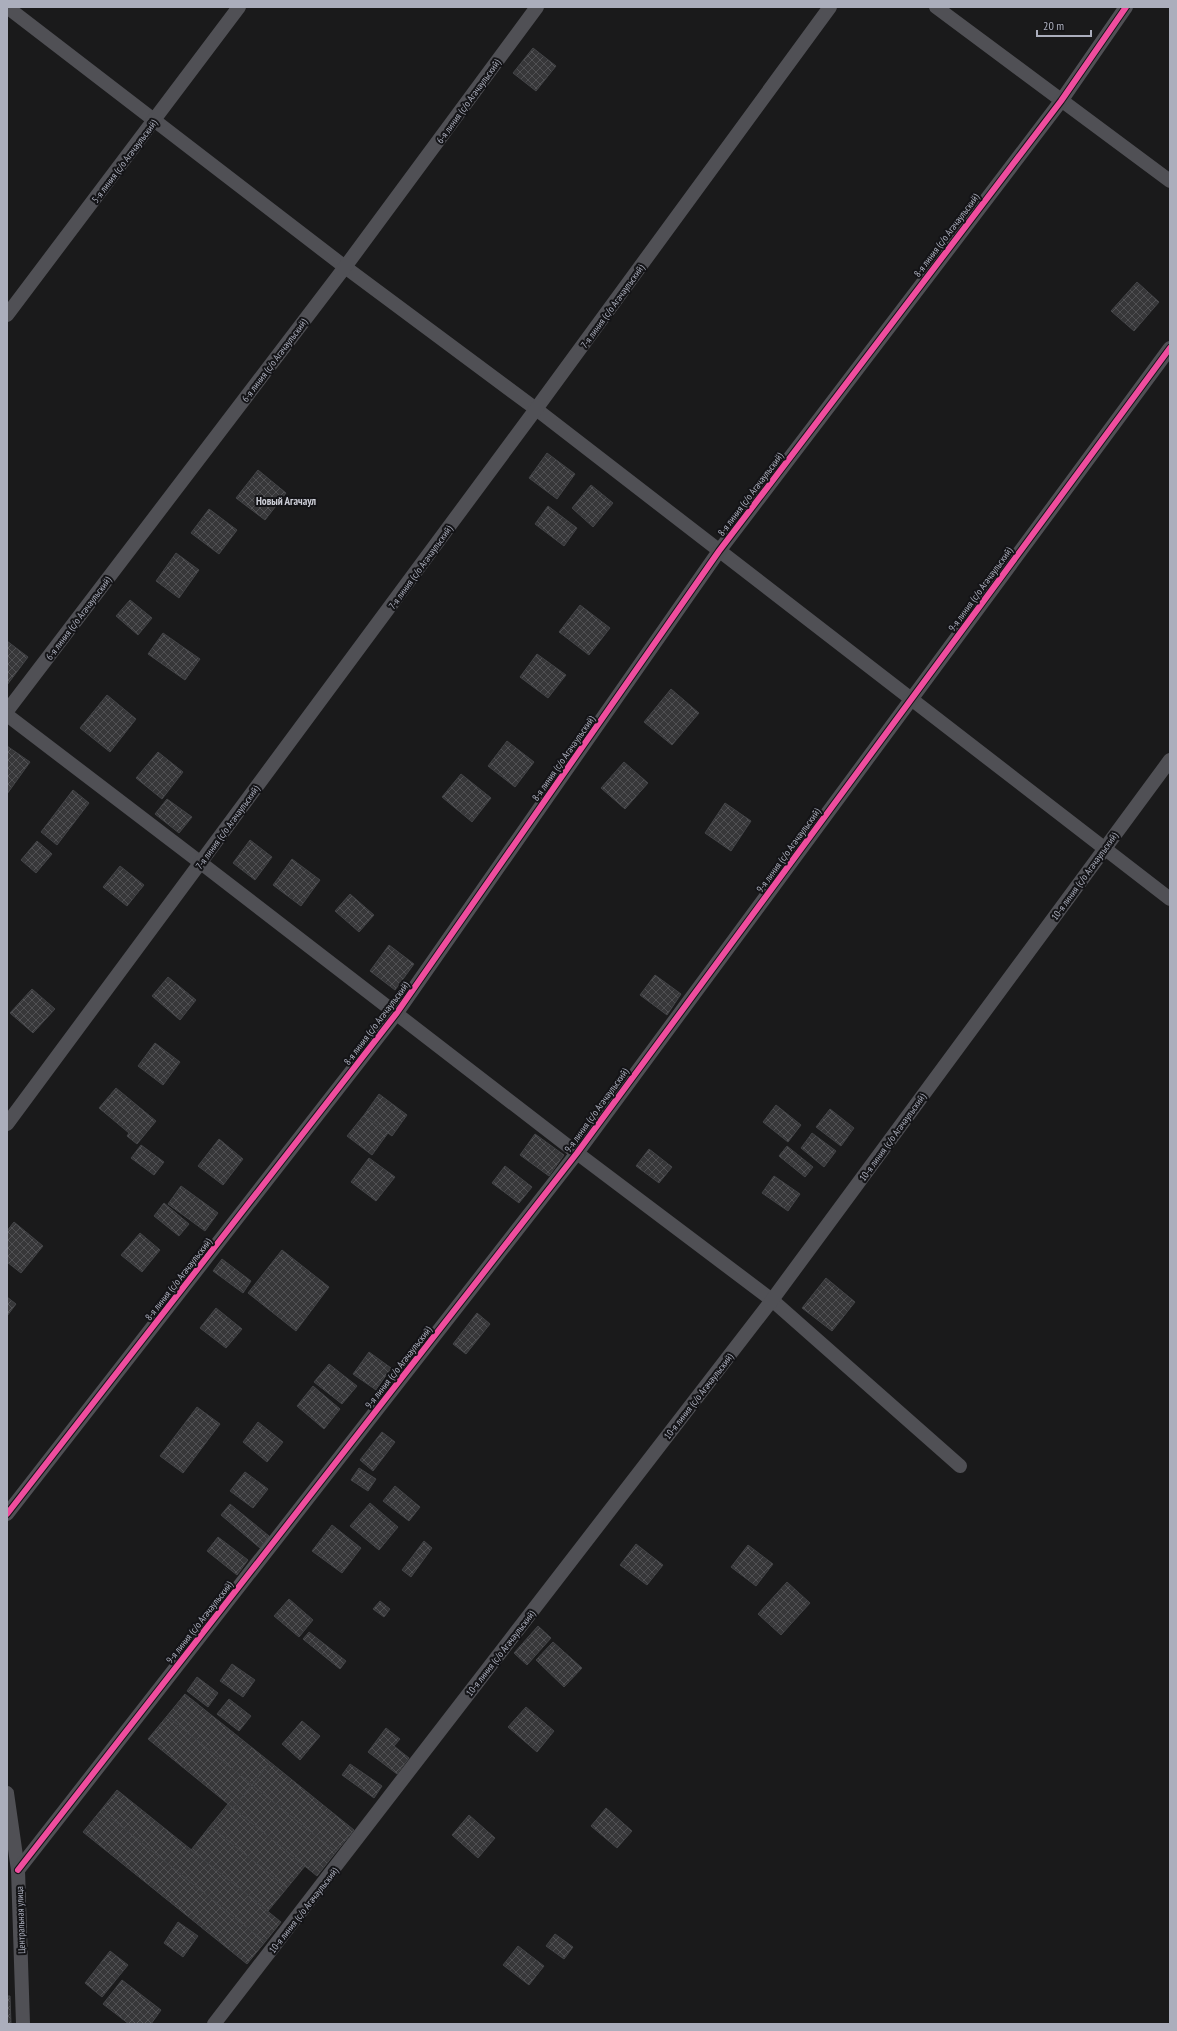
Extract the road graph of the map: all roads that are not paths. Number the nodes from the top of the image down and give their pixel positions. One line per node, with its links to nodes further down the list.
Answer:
1 (7, 7): 8 (street)
2 (239, 7): 8 (street, 5-я линия (с/о Агачаульский))
3 (537, 7): 10 (street, 6-я линия (с/о Агачаульский))
4 (830, 7): 13 (street, 7-я линия (с/о Агачаульский))
5 (936, 7): 7 (street)
6 (1126, 7): 7 (street, 8-я линия (с/о Агачаульский))
7 (1061, 101): 9 (street); 14 (street, 8-я линия (с/о Агачаульский))
8 (155, 120): 10 (street); 11 (street, 5-я линия (с/о Агачаульский))
9 (1170, 181)
10 (345, 267): 13 (street); 16 (street, 6-я линия (с/о Агачаульский))
11 (7, 315)
12 (1170, 348): 15 (street, 9-я линия (с/о Агачаульский))
13 (536, 409): 14 (street); 20 (street, 7-я линия (с/о Агачаульский))
14 (719, 551): 15 (street); 22 (street, 8-я линия (с/о Агачаульский))
15 (912, 699): 19 (street); 24 (street, 9-я линия (с/о Агачаульский))
16 (7, 711)
17 (7, 715): 20 (street)
18 (1170, 760): 19 (street, 10-я линия (с/о Агачаульский))
19 (1104, 848): 21 (street); 25 (street, 10-я линия (с/о Агачаульский))
20 (201, 863): 22 (street); 23 (street, 7-я линия (с/о Агачаульский))
21 (1170, 899)
22 (396, 1014): 24 (street); 27 (street, 8-я линия (с/о Агачаульский))
23 (7, 1124)
24 (577, 1153): 25 (street); 29 (street, 9-я линия (с/о Агачаульский))
25 (772, 1300): 26 (street); 31 (street, 10-я линия (с/о Агачаульский))
26 (960, 1466)
27 (7, 1514)
28 (7, 1793): 29 (street, Центральная улица)
29 (18, 1870): 30 (street, Центральная улица)
30 (24, 2024)
31 (214, 2024)

